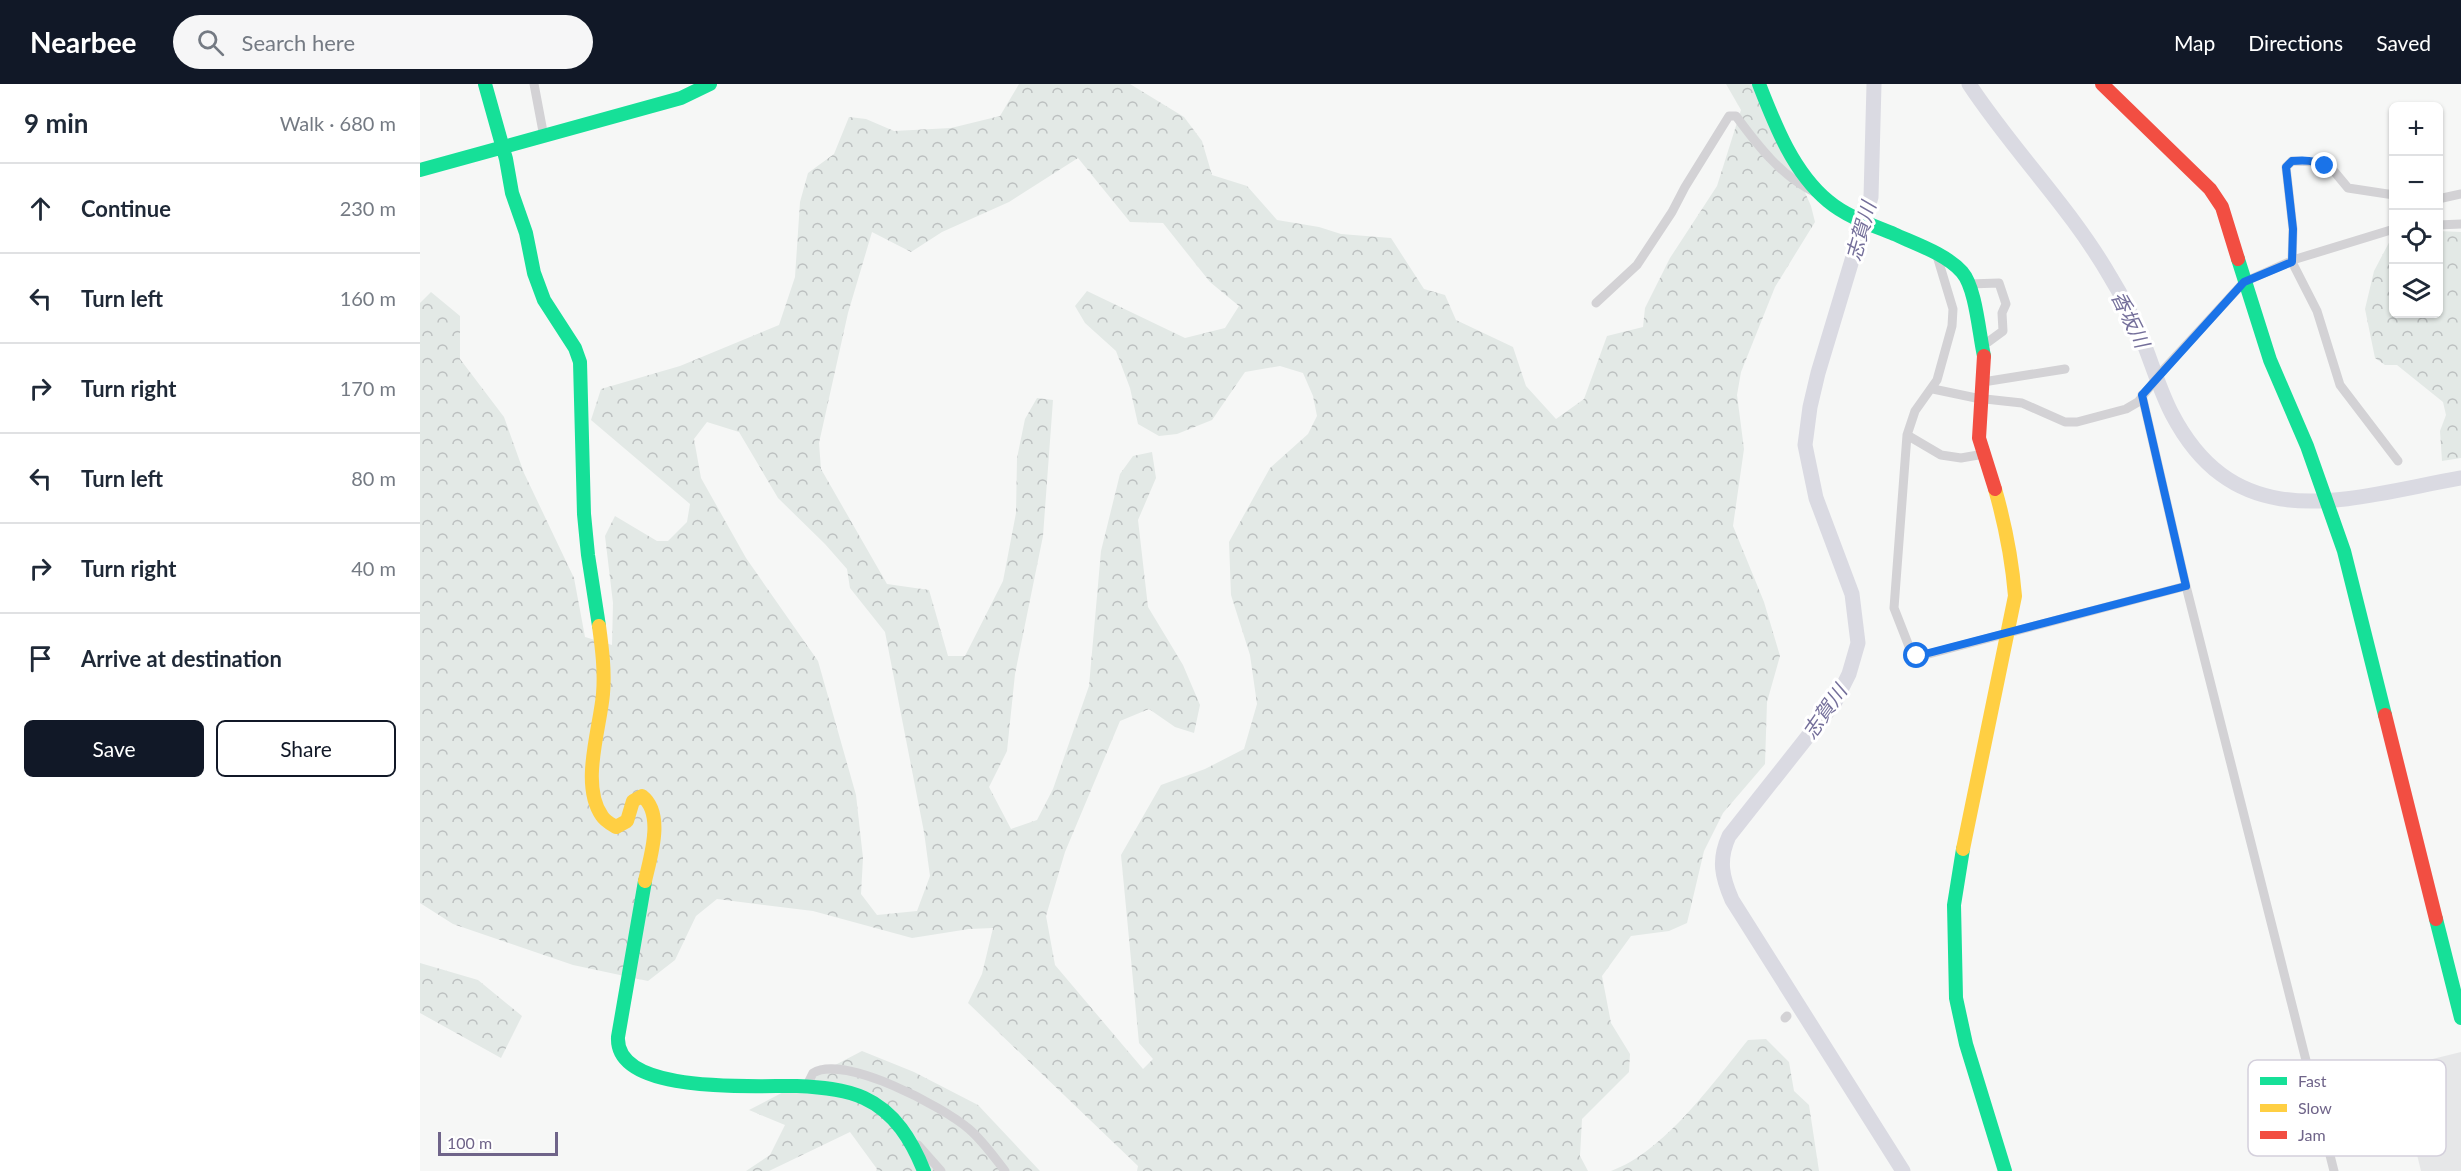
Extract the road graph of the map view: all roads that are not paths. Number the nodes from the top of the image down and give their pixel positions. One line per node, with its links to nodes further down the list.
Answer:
1 (485, 84): 7 (street)
2 (534, 84): 6 (street)
3 (710, 84): 6 (street)
4 (1759, 84): 11 (street)
5 (2102, 84): 18 (street)
6 (544, 137): 7 (street)
7 (503, 149): 8 (street); 34 (street)
8 (420, 170)
9 (2389, 194): 17 (street)
10 (2461, 194): 12 (street)
11 (1822, 195): 16 (street); 20 (street)
12 (2443, 198)
13 (2461, 224): 14 (street)
14 (2443, 225)
15 (2389, 230): 17 (street)
16 (1937, 256): 19 (street); 24 (street)
17 (2292, 262): 18 (street); 29 (street)
18 (2244, 282): 25 (street); 32 (street)
19 (1969, 284): 21 (street); 21 (street)
20 (1596, 303)
21 (1982, 343): 23 (street)
22 (2065, 369): 23 (street)
23 (1983, 382): 26 (street)
24 (1933, 389): 26 (street); 27 (street)
25 (2143, 393): 26 (street); 30 (street)
26 (1982, 397): 28 (street)
27 (1907, 435): 28 (street); 31 (street)
28 (1984, 454): 31 (street)
29 (2398, 461)
30 (2186, 586): 31 (street); 33 (street)
31 (2009, 633): 40 (street)
32 (2461, 1018)
33 (2306, 1060)
34 (806, 1087): 35 (street); 39 (street)
35 (911, 1143): 37 (street); 38 (street)
36 (2330, 1156): 41 (street)
37 (924, 1171)
38 (941, 1171)
39 (1005, 1171)
40 (2005, 1171)
41 (2334, 1171)

